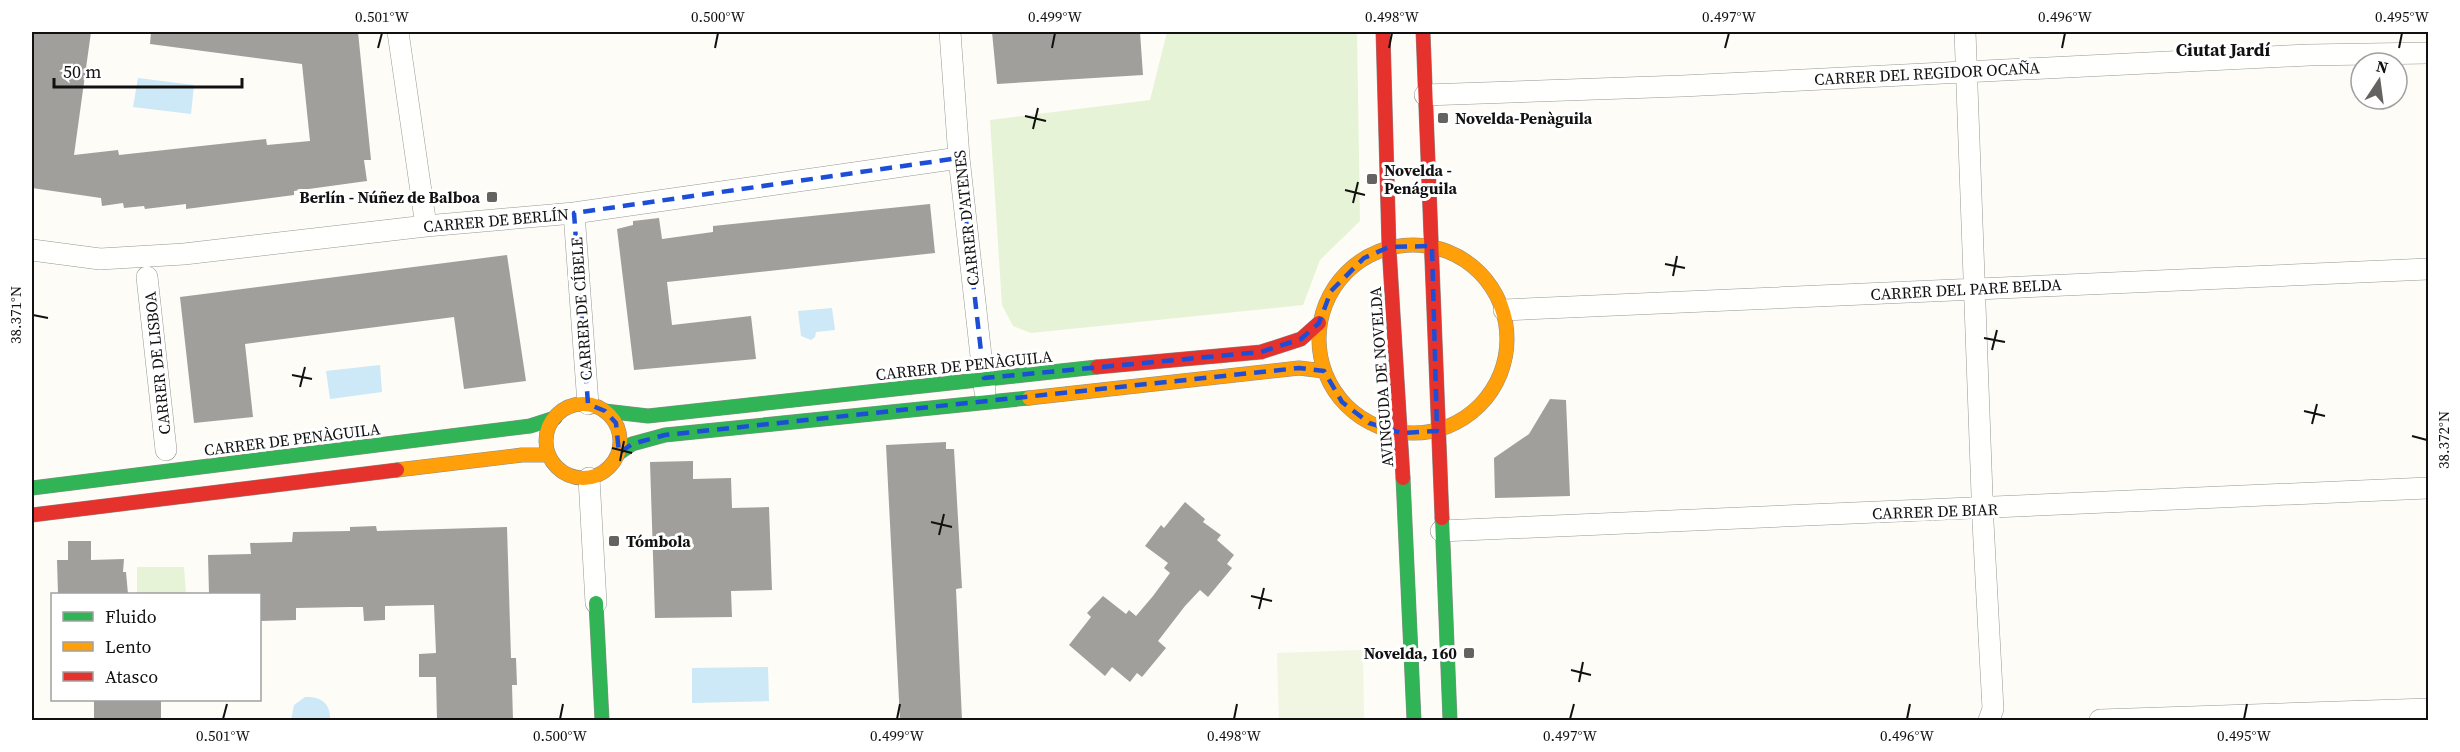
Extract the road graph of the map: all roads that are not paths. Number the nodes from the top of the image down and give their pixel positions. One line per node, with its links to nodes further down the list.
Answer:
1 (398, 32): 11 (street)
2 (950, 32): 9 (street, CARRER D'ATENES)
3 (1383, 32): 13 (street, AVINGUDA DE NOVELDA)
4 (1423, 32): 8 (street)
5 (1965, 32): 7 (street)
6 (2428, 53): 7 (street, CARRER DEL REGIDOR OCAÑA)
7 (1966, 72): 8 (street, CARRER DEL REGIDOR OCAÑA); 17 (street)
8 (1425, 95): 12 (street)
9 (959, 158): 10 (street, CARRER DE BERLÍN); 21 (street, CARRER D'ATENES)
10 (574, 213): 11 (street, CARRER DE BERLÍN); 23 (street, CARRER DE CÍBELE)
11 (426, 226): 14 (street, CARRER DE BERLÍN)
12 (1432, 246): 13 (street); 18 (street); 25 (street)
13 (1389, 247): 19 (street); 26 (street, AVINGUDA DE NOVELDA)
14 (32, 250)
15 (2428, 269): 17 (street, CARRER DEL PARE BELDA)
16 (147, 277): 27 (street, CARRER DE LISBOA)
17 (1976, 288): 18 (street, CARRER DEL PARE BELDA); 33 (street)
18 (1504, 310): 25 (street)
19 (1319, 323): 20 (street); 21 (street, CARRER DE PENÀGUILA)
20 (1324, 371): 22 (street); 26 (street)
21 (984, 378): 22 (street, CARRER D'ATENES); 23 (street, CARRER DE PENÀGUILA)
22 (986, 404): 28 (street)
23 (596, 408): 24 (street); 28 (street)
24 (555, 418): 29 (street); 31 (street, CARRER DE PENÀGUILA)
25 (1437, 432): 26 (street); 35 (street)
26 (1401, 434): 39 (street, AVINGUDA DE NOVELDA)
27 (166, 450)
28 (619, 453): 30 (street)
29 (549, 455): 30 (street); 34 (street)
30 (589, 478): 36 (street)
31 (32, 488)
32 (2428, 488): 33 (street, CARRER DE BIAR)
33 (1983, 509): 35 (street, CARRER DE BIAR); 41 (street)
34 (32, 515)
35 (1441, 531): 40 (street)
36 (596, 603): 38 (street)
37 (2428, 709): 42 (street)
38 (602, 720)
39 (1414, 720)
40 (1450, 720)
41 (1989, 720)
42 (2100, 720)

